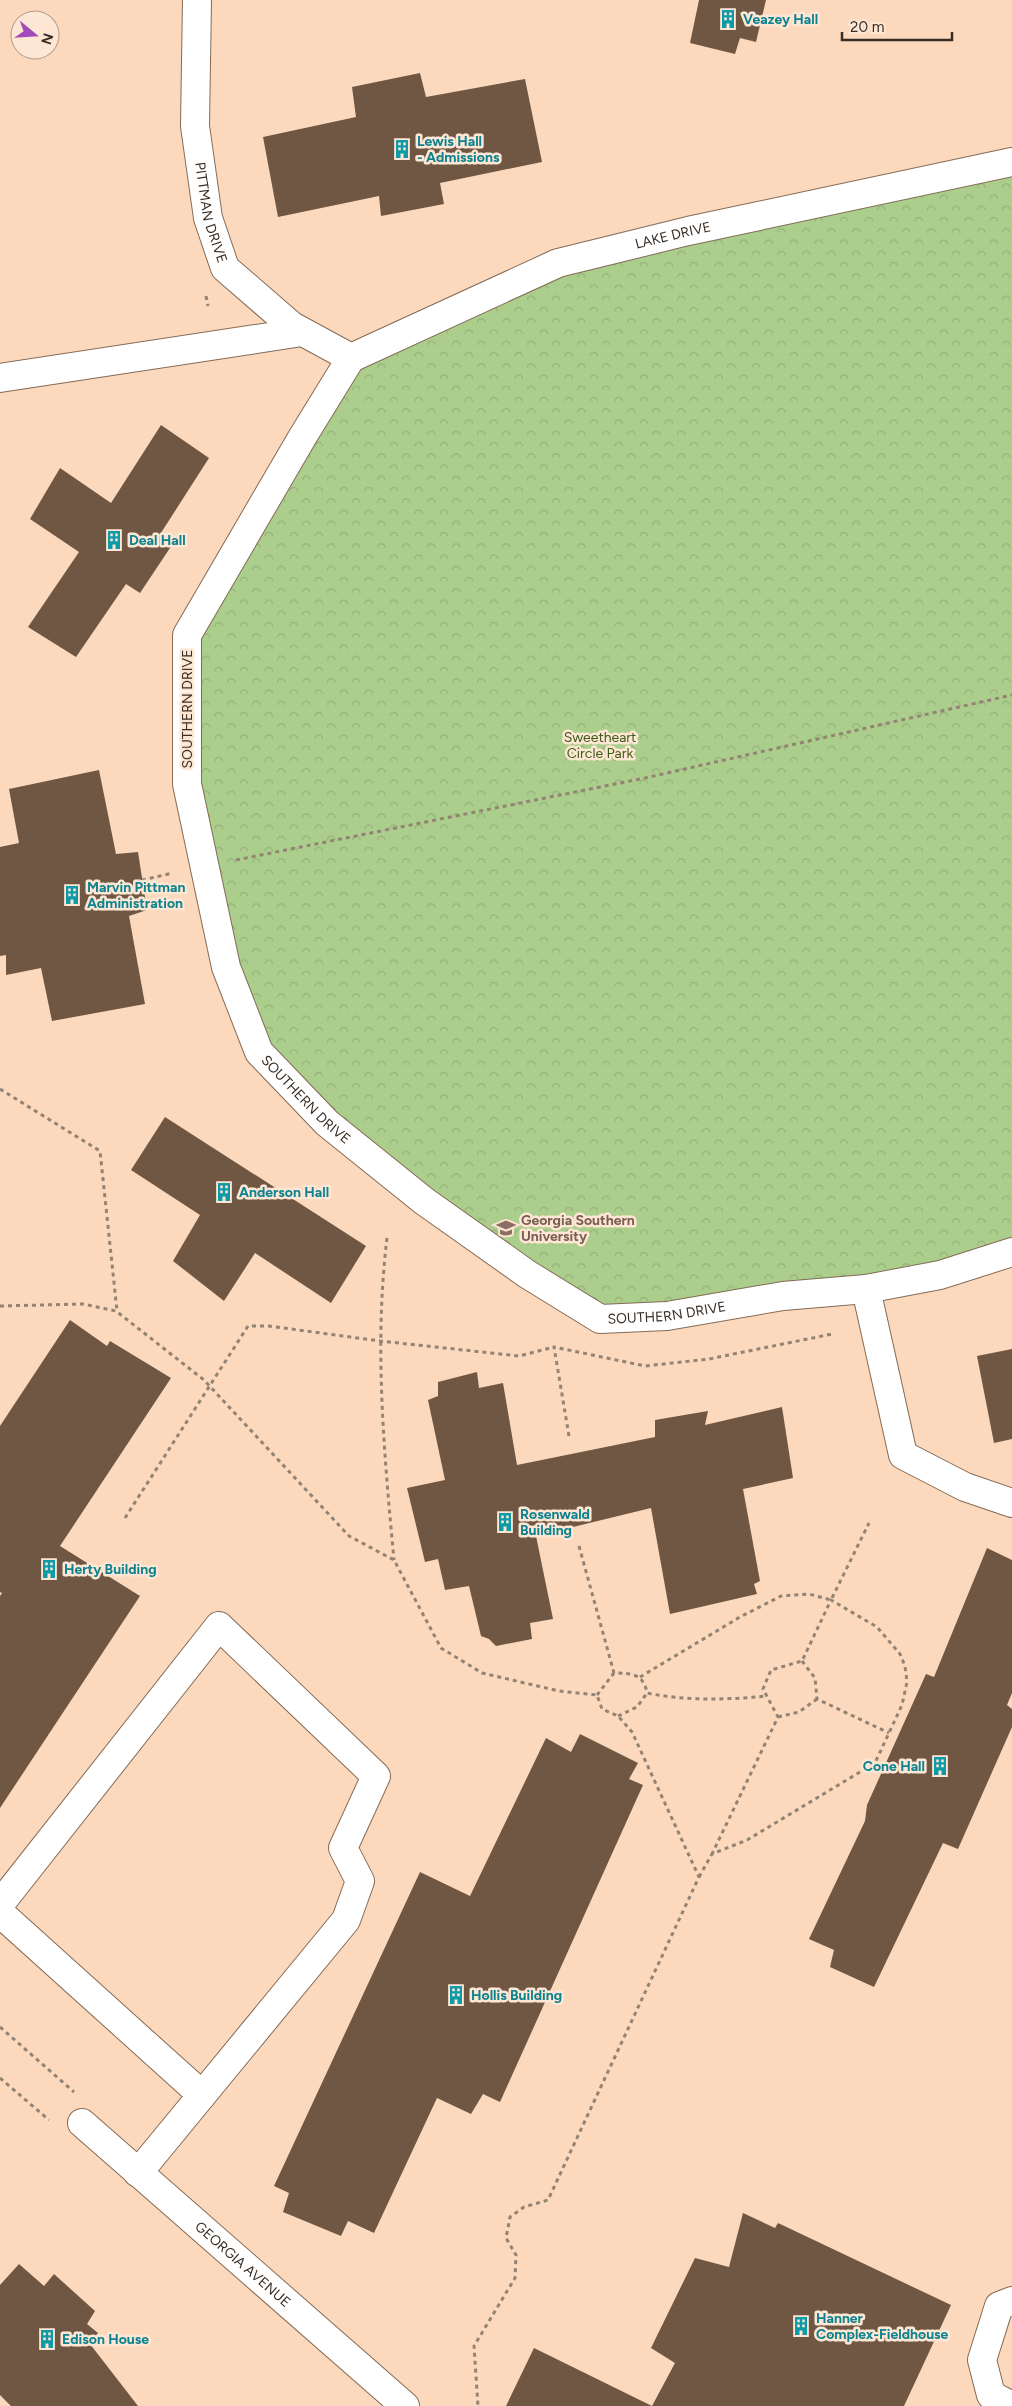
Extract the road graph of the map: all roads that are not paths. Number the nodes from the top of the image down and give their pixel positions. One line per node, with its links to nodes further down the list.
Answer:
1 (197, 0): 3 (street, PITTMAN DRIVE)
2 (1012, 162): 4 (street, LAKE DRIVE)
3 (302, 332): 4 (street, PITTMAN DRIVE); 5 (street)
4 (352, 358): 8 (street, SOUTHERN DRIVE)
5 (11, 376): 6 (street)
6 (0, 398)
7 (1012, 1252): 8 (street, SOUTHERN DRIVE)
8 (866, 1289): 9 (street)
9 (1012, 1503)
10 (0, 1904): 12 (street)
11 (0, 1913): 12 (street)
12 (202, 2094): 14 (street)
13 (82, 2123): 14 (street, GEORGIA AVENUE)
14 (138, 2173): 16 (street, GEORGIA AVENUE)
15 (1012, 2301): 17 (street)
16 (405, 2405)
17 (1012, 2406)

